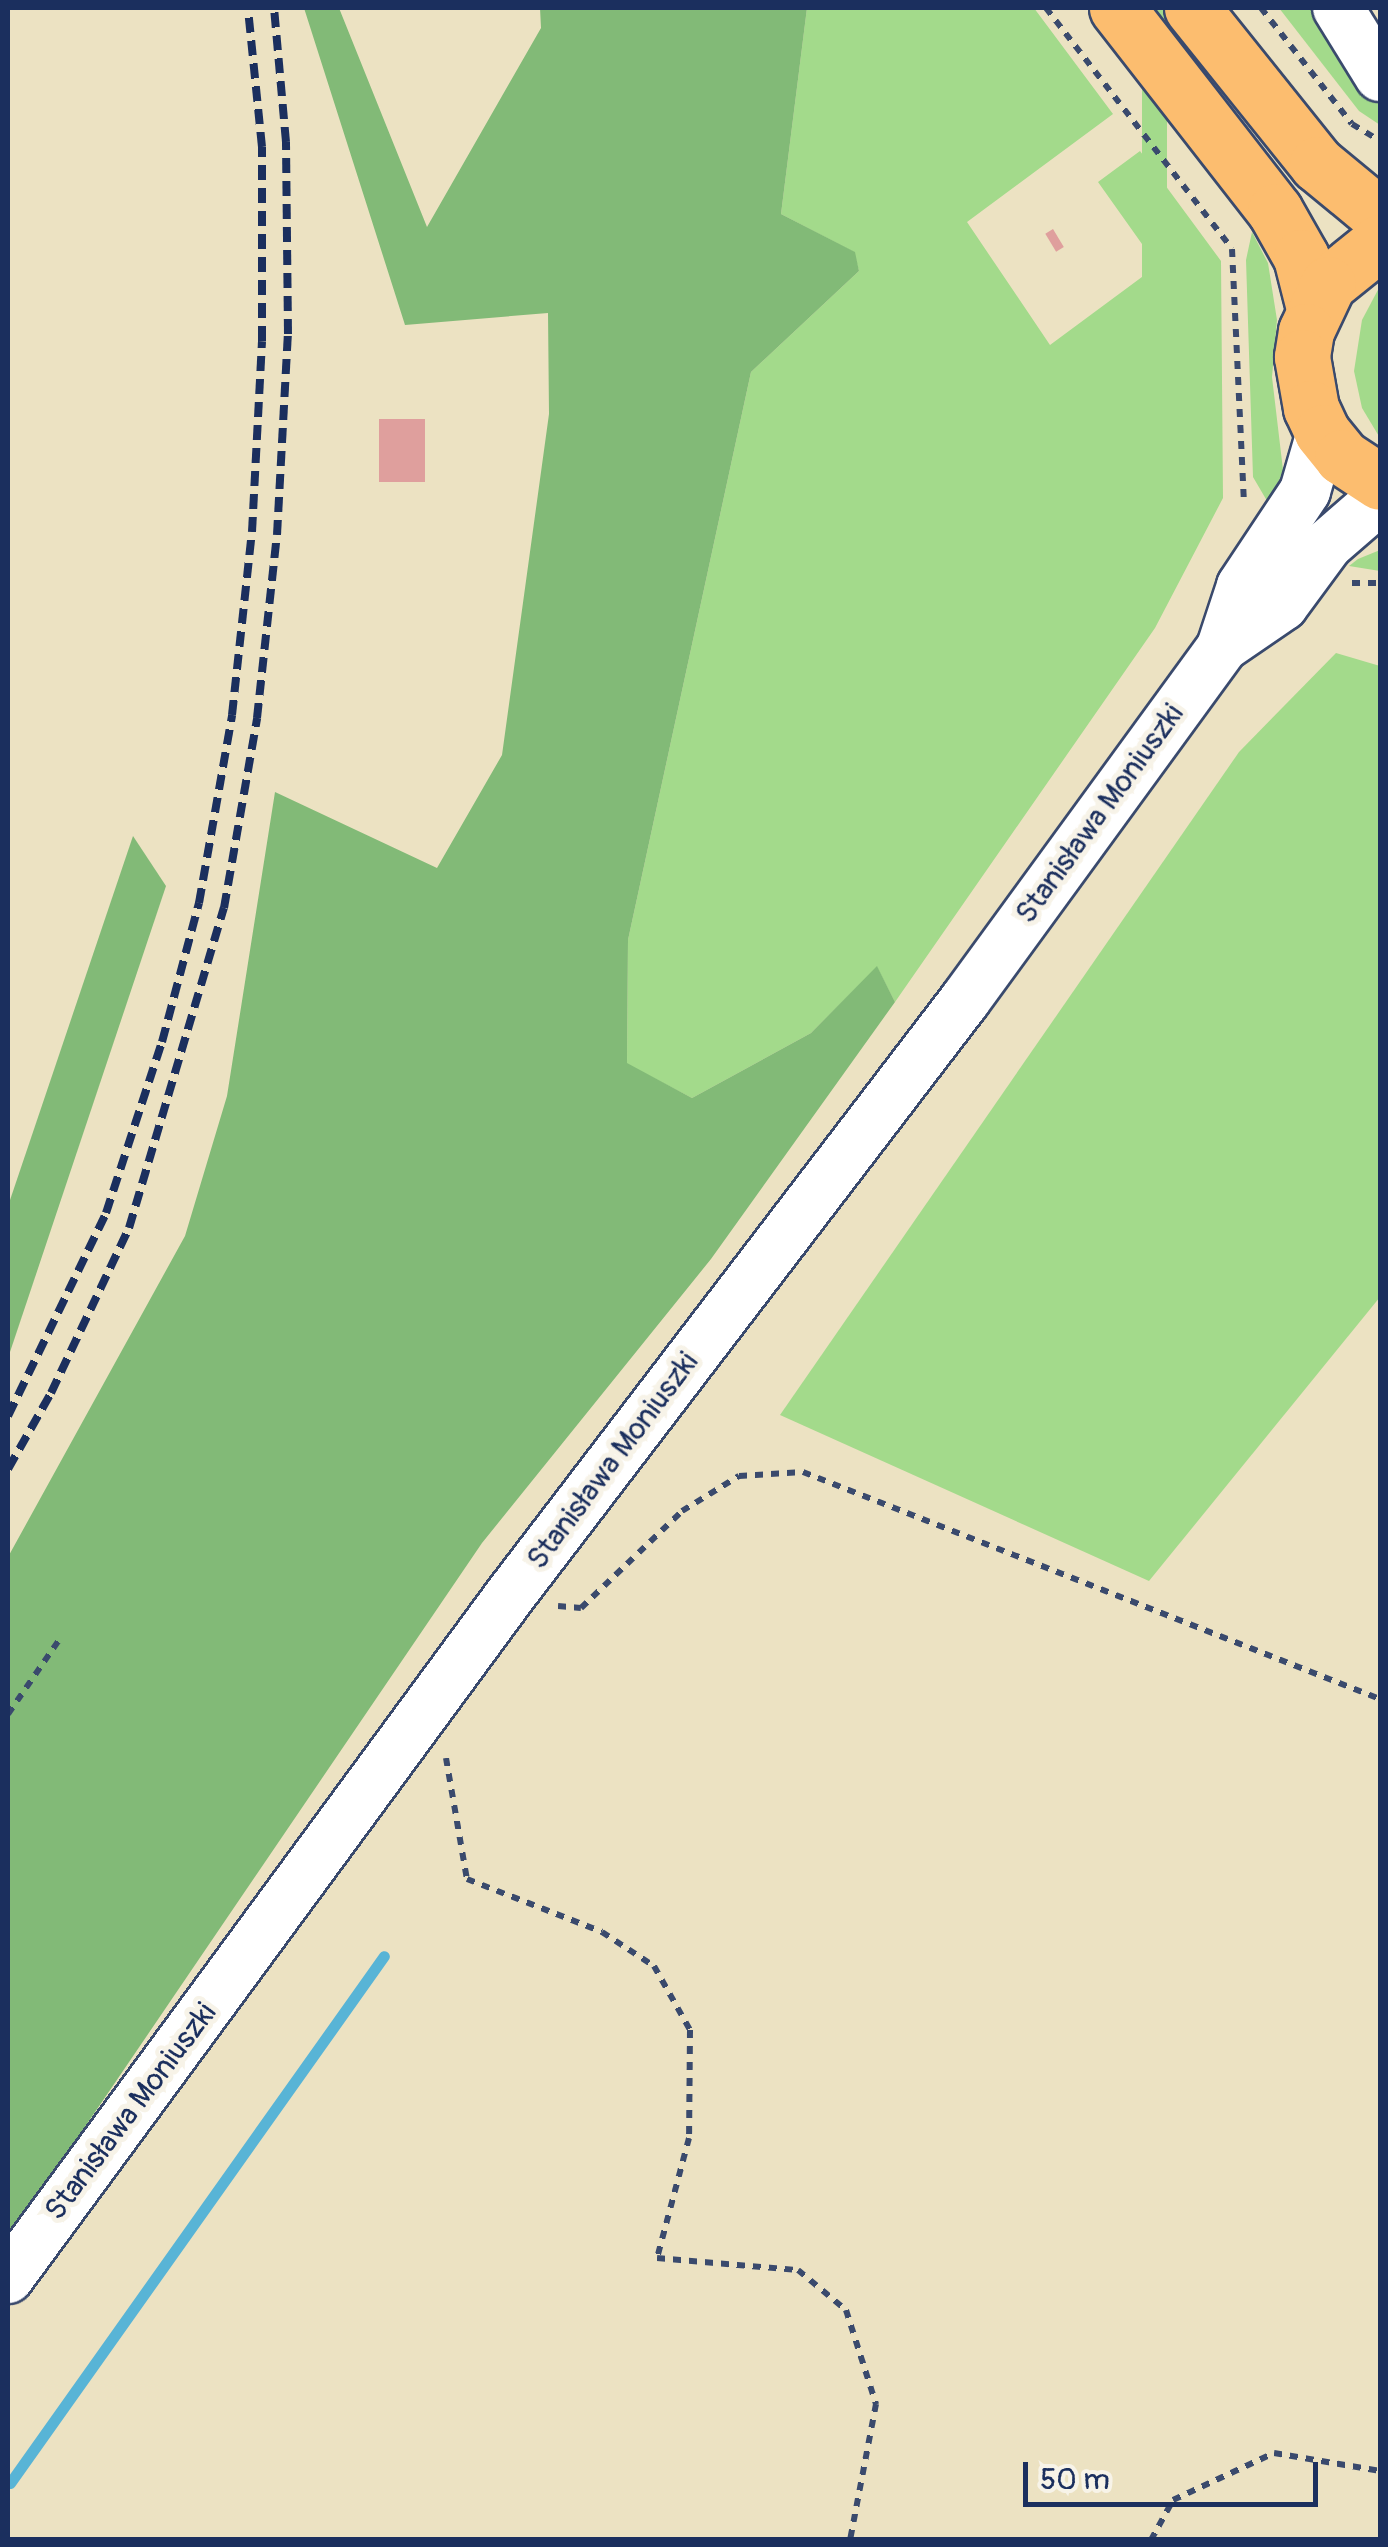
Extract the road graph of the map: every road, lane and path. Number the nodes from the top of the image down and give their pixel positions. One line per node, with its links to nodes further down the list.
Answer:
1 (1046, 8): 14 (path)
2 (1117, 8): 10 (main road)
3 (1192, 8): 8 (main road)
4 (1261, 8): 7 (path)
5 (1338, 8): 6 (street)
6 (1380, 76)
7 (1380, 141)
8 (1380, 216)
9 (1380, 242): 10 (main road)
10 (1314, 308): 11 (main road)
11 (1322, 432): 12 (main road); 14 (street, Stanisława Moniuszki)
12 (1380, 482)
13 (1380, 499): 14 (street, Stanisława Moniuszki)
14 (1295, 548): 15 (path); 16 (street, Stanisława Moniuszki)
15 (1380, 583)
16 (508, 1598): 18 (path); 19 (street, Stanisława Moniuszki)
17 (59, 1640): 20 (path)
18 (1380, 1700)
19 (436, 1702): 21 (street, Stanisława Moniuszki); 23 (path)
20 (8, 1714)
21 (8, 2278)
22 (1380, 2471): 24 (path)
23 (850, 2540)
24 (1152, 2540)

